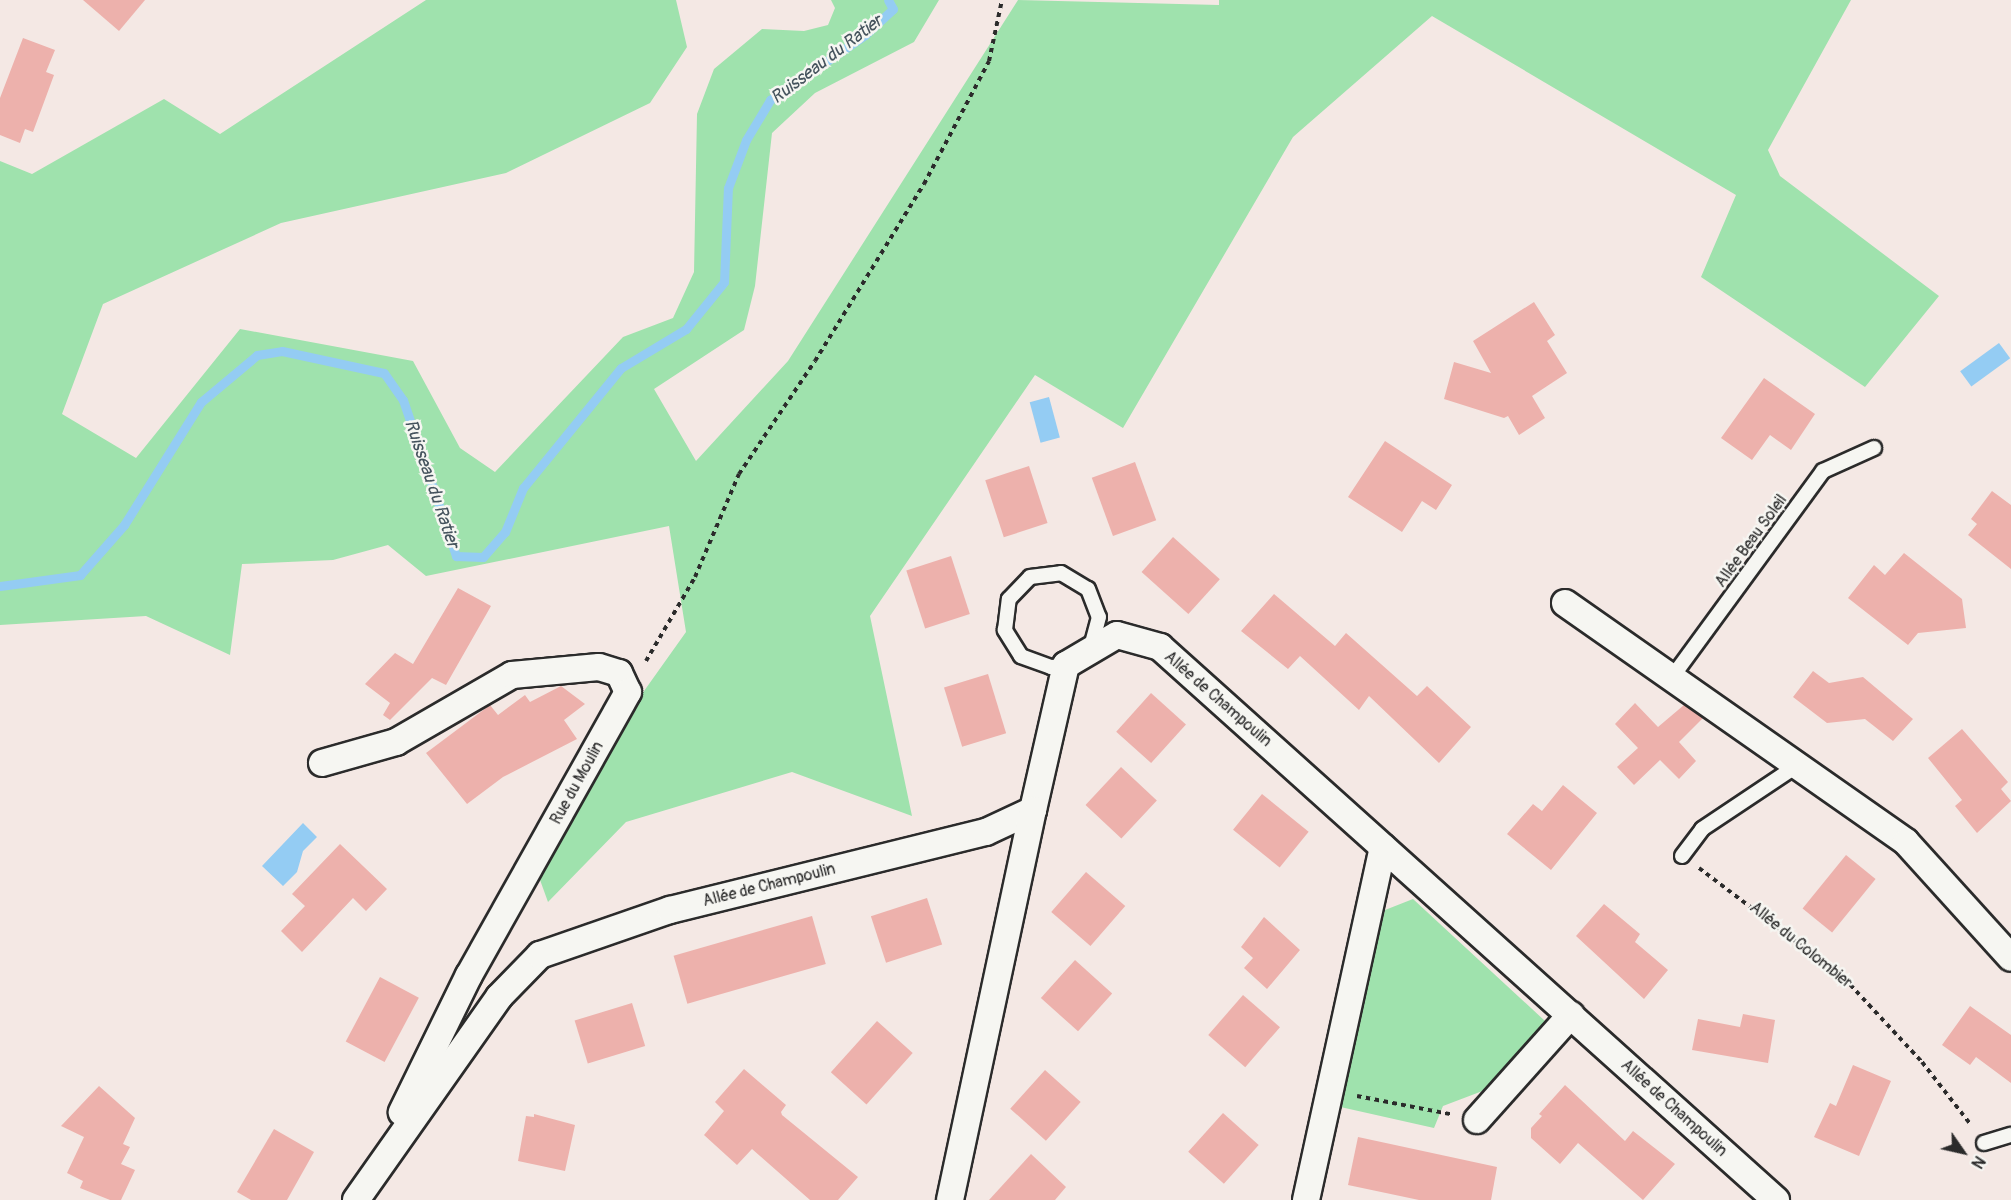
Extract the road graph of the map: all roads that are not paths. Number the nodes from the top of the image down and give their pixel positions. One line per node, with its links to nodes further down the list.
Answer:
1 (1874, 448): 5 (lane, Allée Beau Soleil)
2 (1565, 603): 5 (street)
3 (1091, 647): 4 (street, Allée de Champoulin); 4 (lane); 9 (street, Allée de Champoulin)
4 (1066, 665): 8 (street)
5 (1673, 676): 7 (street)
6 (322, 763): 17 (street, Rue du Moulin)
7 (1798, 765): 10 (lane); 12 (street)
8 (1033, 810): 11 (street, Allée de Champoulin); 19 (street)
9 (1383, 847): 13 (street, Allée de Champoulin); 20 (street)
10 (1682, 856)
11 (540, 956): 17 (street, Rue du Moulin)
12 (2011, 958)
13 (1571, 1015): 14 (street); 21 (street, Allée de Champoulin)
14 (1477, 1120)
15 (2011, 1135): 16 (lane)
16 (1984, 1143)
17 (370, 1177): 18 (street, Rue du Moulin)
18 (356, 1200)
19 (950, 1200)
20 (1306, 1200)
21 (1776, 1200)

